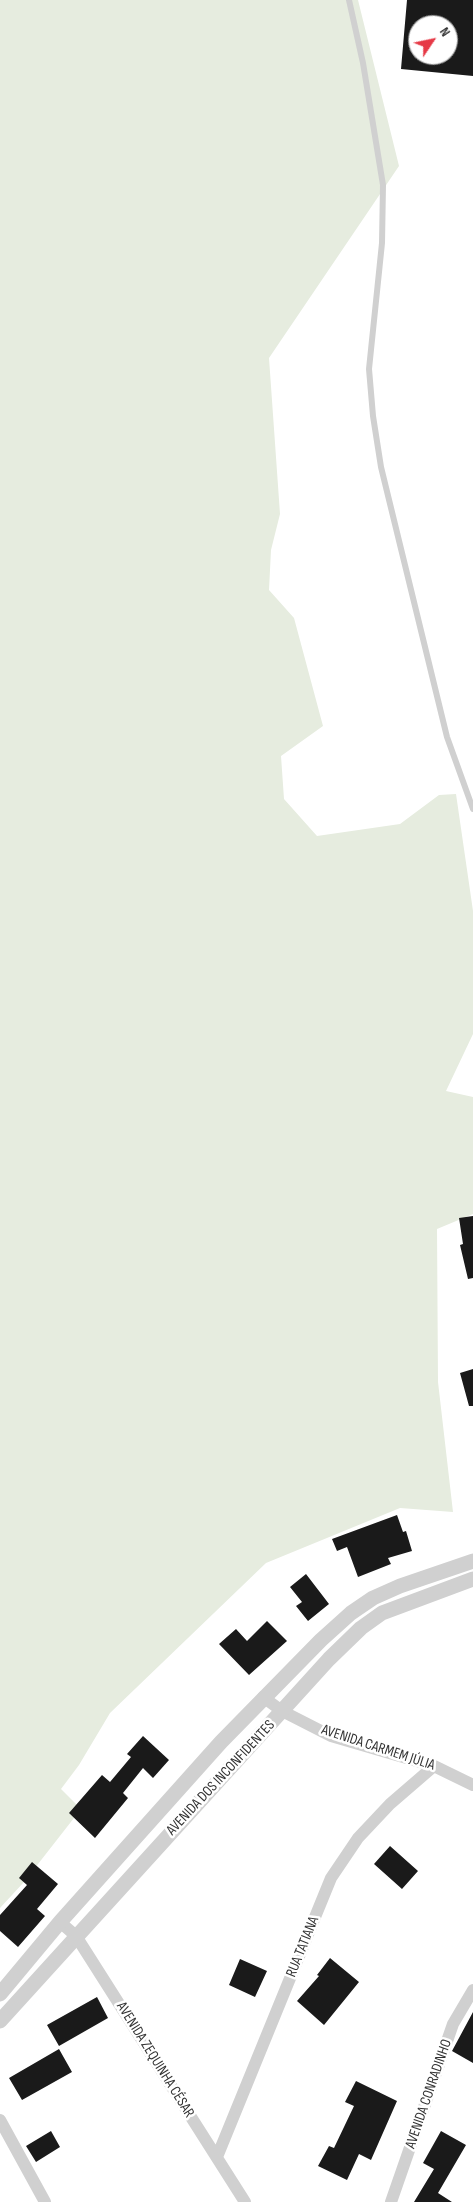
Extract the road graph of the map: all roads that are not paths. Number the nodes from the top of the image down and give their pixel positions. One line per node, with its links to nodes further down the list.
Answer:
1 (349, 0): 2 (lane)
2 (473, 809)
3 (473, 1561): 5 (street, AVENIDA DOS INCONFIDENTES)
4 (473, 1579): 6 (street, AVENIDA DOS INCONFIDENTES)
5 (263, 1697): 6 (street, AVENIDA CARMEM JÚLIA); 9 (street, AVENIDA DOS INCONFIDENTES)
6 (282, 1711): 7 (street, AVENIDA CARMEM JÚLIA); 10 (street, AVENIDA DOS INCONFIDENTES)
7 (434, 1766): 8 (street, AVENIDA CARMEM JÚLIA); 15 (street, RUA TATIANA)
8 (473, 1785)
9 (60, 1922): 10 (street, AVENIDA ZEQUINHA CÉSAR); 12 (street, AVENIDA DOS INCONFIDENTES)
10 (76, 1936): 13 (street, AVENIDA DOS INCONFIDENTES); 15 (street, AVENIDA ZEQUINHA CÉSAR)
11 (473, 1990): 18 (street, AVENIDA CONRADINHO)
12 (0, 1994)
13 (0, 2021)
14 (0, 2120): 16 (street)
15 (217, 2157): 17 (street, AVENIDA ZEQUINHA CÉSAR)
16 (45, 2202)
17 (245, 2202)
18 (391, 2202)

